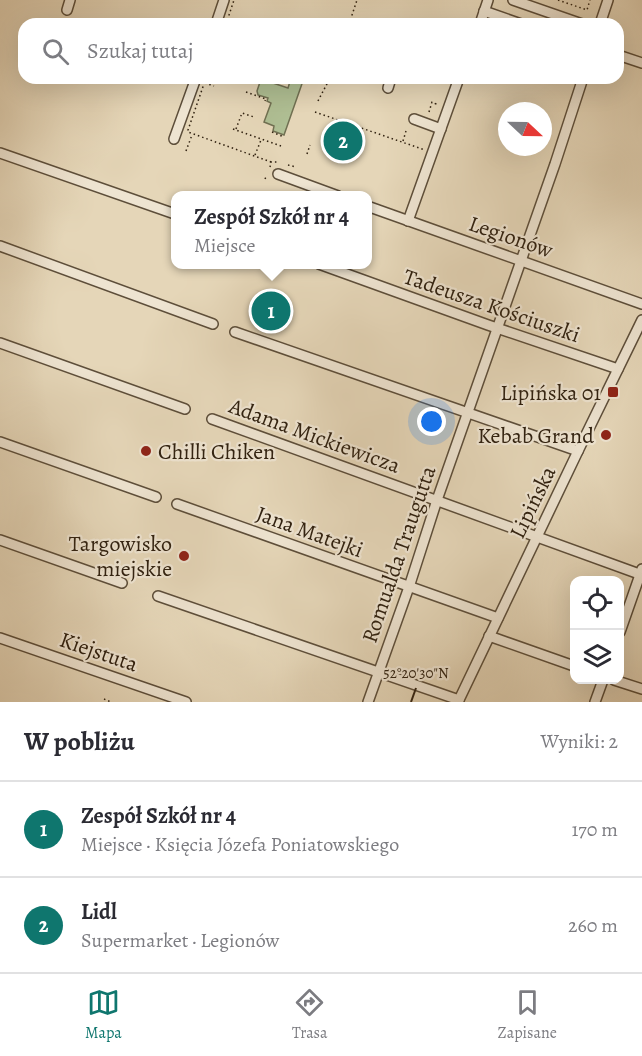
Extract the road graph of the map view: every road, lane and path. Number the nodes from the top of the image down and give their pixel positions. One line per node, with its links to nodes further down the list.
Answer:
1 (224, 0): 10 (street)
2 (234, 0): 11 (path)
3 (357, 0): 12 (path)
4 (488, 0): 9 (street)
5 (513, 0): 15 (street)
6 (558, 0): 7 (path)
7 (590, 0)
8 (608, 0): 16 (street)
9 (484, 11): 13 (street); 14 (street)
10 (218, 18)
11 (228, 18)
12 (350, 18)
13 (482, 18)
14 (504, 18)
15 (565, 18)
16 (602, 18)
17 (624, 57): 18 (street)
18 (642, 63)
19 (198, 84): 41 (street)
20 (199, 84): 39 (path)
21 (209, 84): 26 (path)
22 (327, 84): 30 (path)
23 (389, 84): 27 (street)
24 (457, 84): 36 (street)
25 (581, 84): 64 (street, Romualda Traugutta)
26 (214, 86)
27 (388, 88)
28 (246, 92): 29 (path)
29 (265, 101)
30 (318, 101)
31 (435, 105): 33 (path)
32 (315, 112): 43 (path)
33 (429, 112)
34 (254, 117): 42 (path)
35 (414, 119): 36 (street)
36 (441, 129): 62 (street)
37 (406, 131): 43 (path)
38 (272, 132): 40 (path)
39 (192, 134): 47 (path); 50 (path)
40 (284, 137)
41 (174, 139)
42 (261, 139): 45 (path); 50 (path)
43 (403, 142): 46 (path)
44 (310, 145): 49 (path)
45 (281, 146)
46 (426, 150)
47 (186, 151)
48 (0, 153): 61 (street)
49 (307, 154)
50 (255, 156): 51 (path)
51 (271, 162): 52 (path); 54 (path)
52 (277, 162)
53 (288, 165): 55 (path)
54 (270, 167)
55 (296, 167)
56 (278, 174): 59 (street)
57 (267, 176): 58 (path)
58 (266, 179)
59 (327, 191)
60 (372, 208): 62 (street, Legionów)
61 (171, 213)
62 (408, 221): 64 (street, Legionów)
63 (0, 246): 68 (street)
64 (520, 260): 66 (street, Legionów); 69 (street, Romualda Traugutta)
65 (333, 269): 69 (street, Tadeusza Kościuszki)
66 (642, 304)
67 (642, 320): 72 (street, Lipińska)
68 (213, 324)
69 (497, 328): 72 (street, Tadeusza Kościuszki); 74 (street, Romualda Traugutta)
70 (234, 332): 74 (street)
71 (0, 343): 73 (street)
72 (618, 369): 77 (street, Lipińska)
73 (185, 409)
74 (467, 413): 77 (street); 79 (street, Romualda Traugutta)
75 (212, 419): 79 (street, Adama Mickiewicza)
76 (0, 442): 78 (street)
77 (578, 451): 81 (street, Lipińska)
78 (156, 497)
79 (437, 500): 81 (street, Adama Mickiewicza); 85 (street, Romualda Traugutta)
80 (177, 504): 85 (street, Jana Matejki)
81 (537, 537): 83 (street, Adama Mickiewicza); 87 (street, Lipińska)
82 (0, 540): 84 (street)
83 (641, 573): 88 (street)
84 (122, 583)
85 (409, 587): 87 (street, Jana Matejki); 92 (street, Romualda Traugutta)
86 (158, 596): 92 (street)
87 (498, 618): 89 (street, Lipińska)
88 (621, 630)
89 (489, 636): 91 (street); 97 (street, Lipińska)
90 (0, 638): 99 (street, Kiejstuta)
91 (570, 665)
92 (378, 673): 97 (street); 100 (street, Romualda Traugutta)
93 (624, 683): 95 (street)
94 (602, 684): 101 (street)
95 (642, 689)
96 (104, 699): 98 (path)
97 (459, 701)
98 (111, 702)
99 (186, 702)
100 (368, 702)
101 (595, 702)

